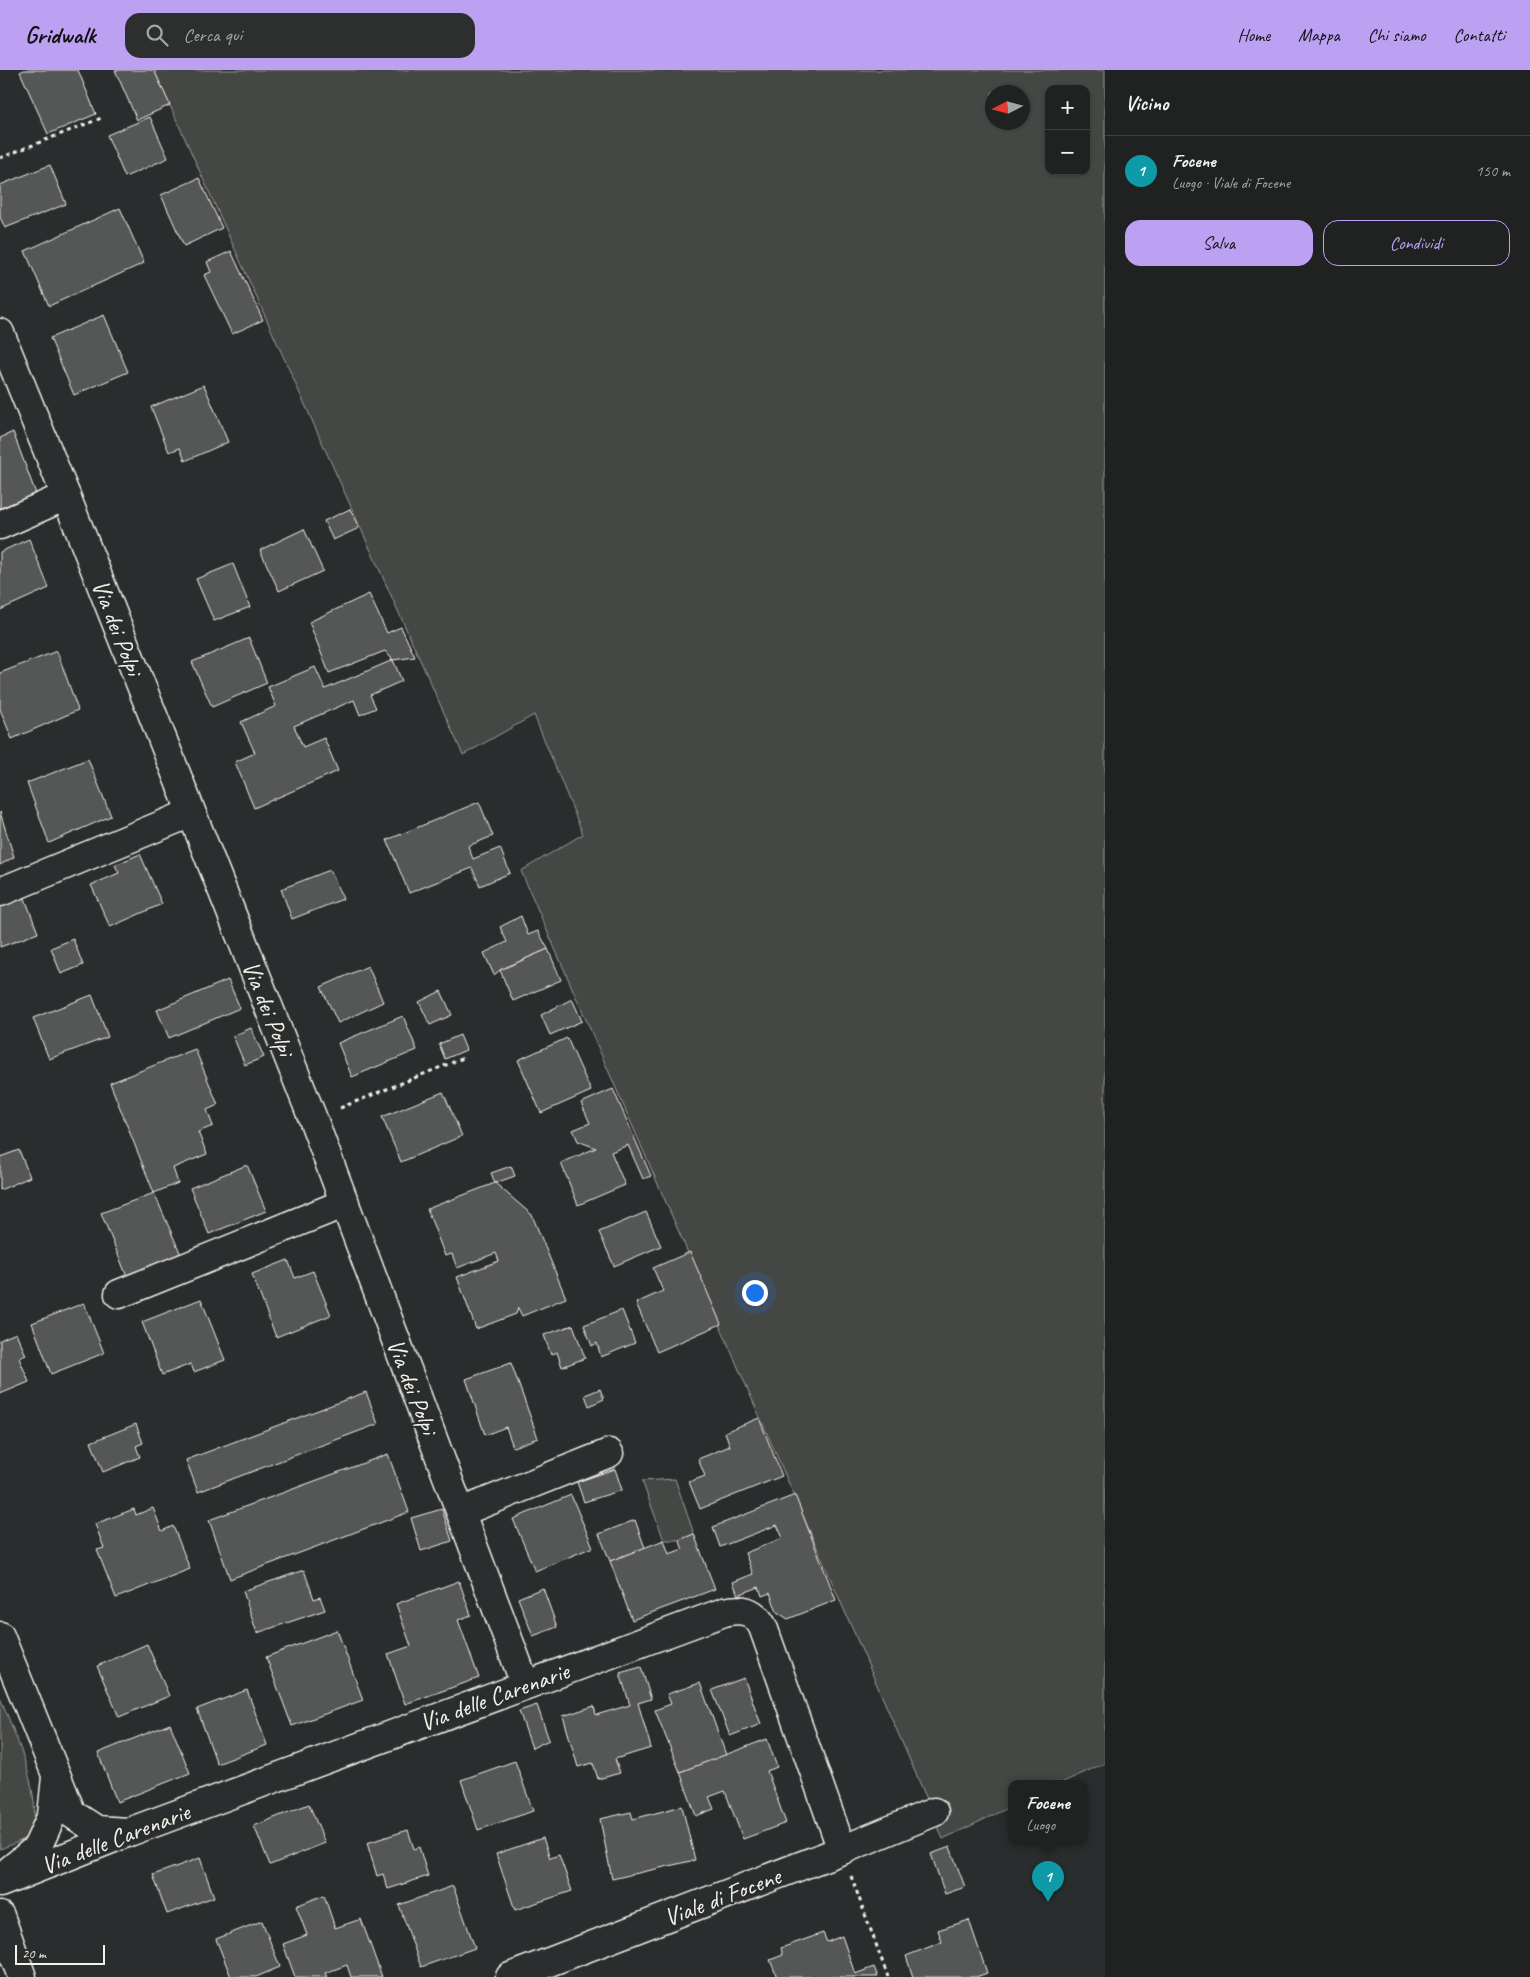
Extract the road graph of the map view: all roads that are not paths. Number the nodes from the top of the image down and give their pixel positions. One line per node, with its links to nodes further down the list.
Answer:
1 (0, 333): 2 (street, Via dei Polpi)
2 (66, 496): 3 (street); 4 (street, Via dei Polpi)
3 (0, 525)
4 (191, 813): 5 (street); 6 (street, Via dei Polpi)
5 (0, 892)
6 (345, 1203): 7 (street); 9 (street, Via dei Polpi)
7 (119, 1294)
8 (609, 1453): 9 (street)
9 (460, 1512): 11 (street, Via dei Polpi)
10 (0, 1636): 12 (street)
11 (525, 1684): 14 (street, Via delle Carenarie); 15 (street, Via delle Carenarie)
12 (56, 1776): 14 (street); 16 (street, Via delle Carenarie)
13 (934, 1812): 15 (street, Viale di Focene)
14 (129, 1832): 17 (street, Via delle Carenarie)
15 (842, 1850): 20 (street, Viale di Focene)
16 (0, 1878)
17 (0, 1883)
18 (0, 1916): 19 (street)
19 (22, 1977)
20 (510, 1977)

